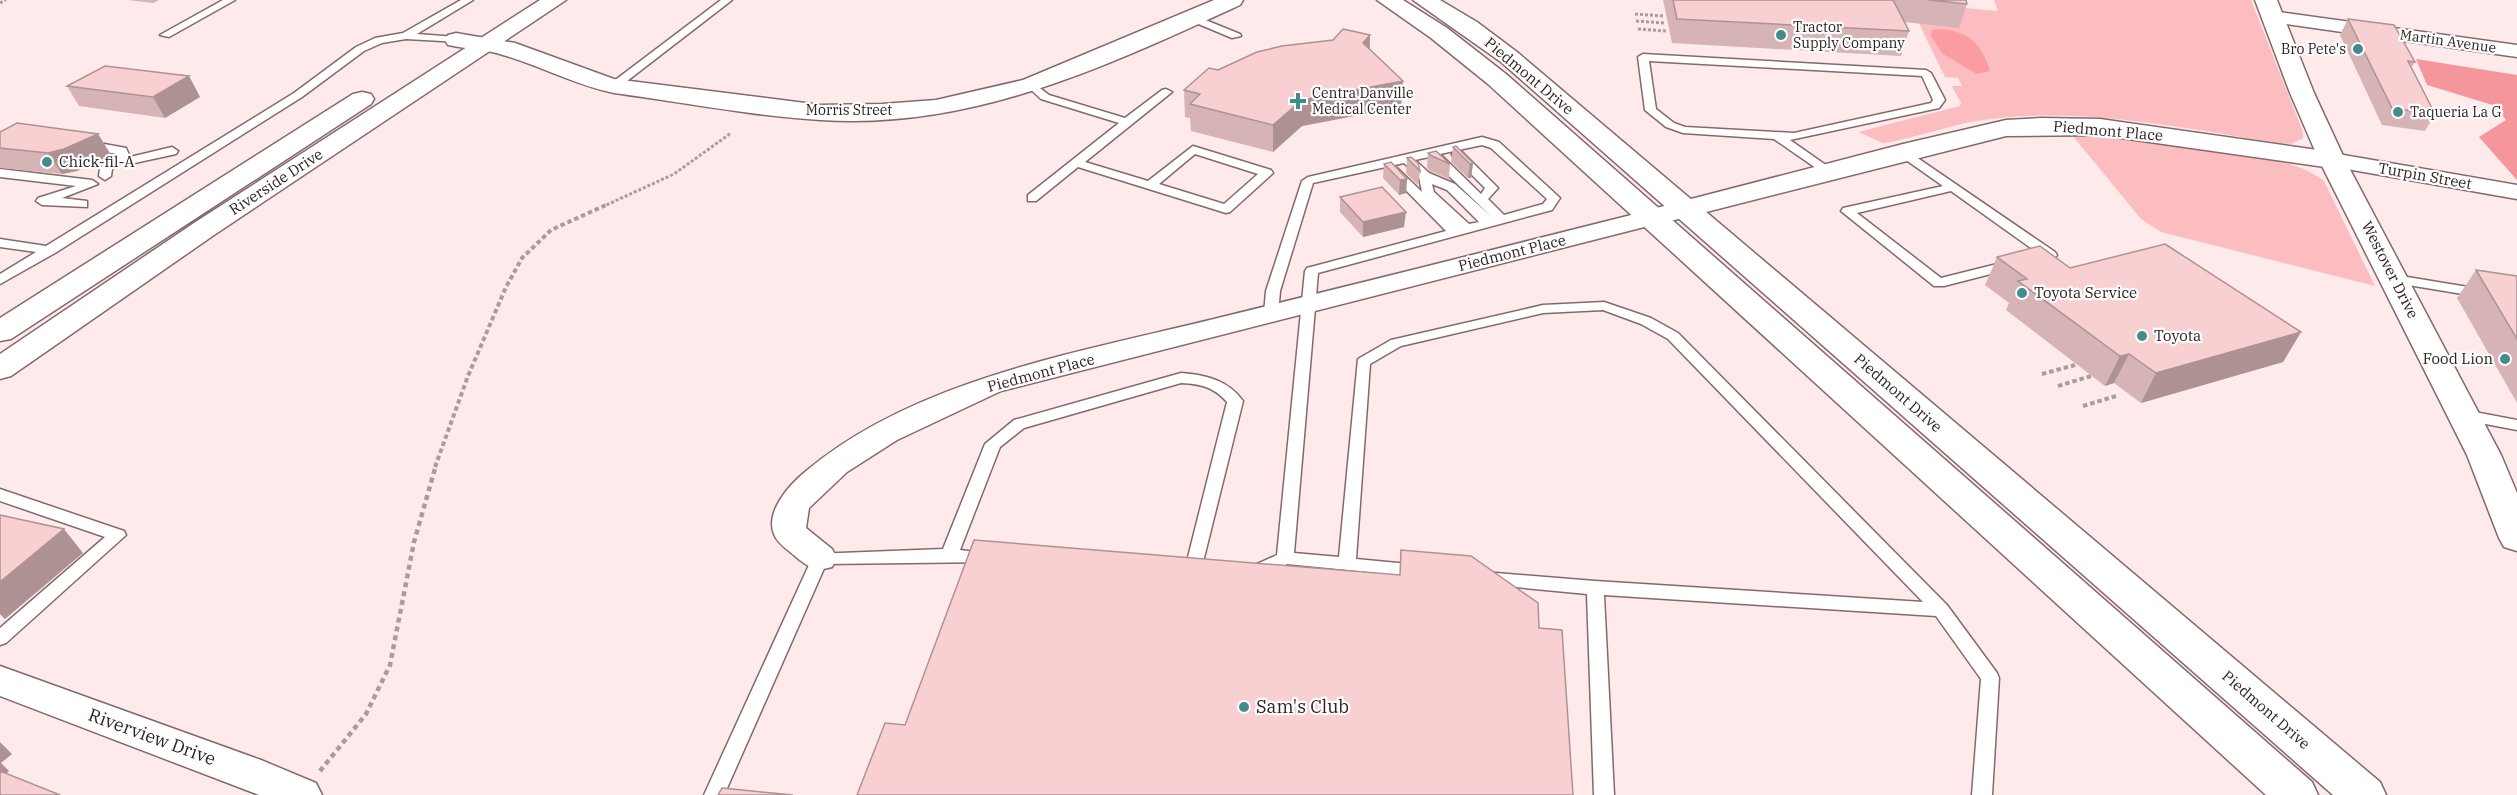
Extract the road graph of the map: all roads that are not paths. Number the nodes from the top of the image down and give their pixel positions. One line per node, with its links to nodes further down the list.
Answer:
1 (230, 0): 11 (lane)
2 (468, 0): 12 (lane)
3 (518, 0): 14 (main road, Riverside Drive)
4 (555, 0): 15 (main road, Riverside Drive)
5 (727, 0): 18 (lane)
6 (1232, 0): 10 (main road, Morris Street)
7 (1388, 0): 41 (main road, Piedmont Drive)
8 (1424, 0): 40 (main road, Piedmont Drive)
9 (2269, 9): 16 (street, Martin Avenue); 28 (main road, Westover Drive)
10 (1193, 18): 13 (lane); 17 (main road, Morris Street)
11 (165, 34)
12 (406, 36): 14 (lane); 46 (lane)
13 (1236, 36)
14 (456, 40): 15 (main road, Morris Street); 52 (main road, Riverside Drive)
15 (488, 44): 18 (main road, Morris Street); 53 (main road, Riverside Drive)
16 (2517, 51)
17 (1032, 85): 18 (main road, Morris Street); 20 (lane)
18 (614, 86)
19 (1166, 92): 20 (lane)
20 (1127, 122): 29 (lane)
21 (1778, 137): 21 (lane); 31 (lane)
22 (79, 144): 33 (lane)
23 (172, 151): 27 (lane)
24 (1441, 151): 26 (lane); 42 (lane); 42 (lane); 42 (lane)
25 (1903, 152): 28 (main road, Piedmont Place); 31 (main road, Piedmont Place); 36 (lane)
26 (1407, 159): 30 (lane); 34 (lane)
27 (130, 160)
28 (2332, 160): 37 (street, Turpin Street); 47 (main road, Westover Drive)
29 (1076, 163): 35 (lane); 38 (lane)
30 (1381, 164): 44 (lane); 51 (lane)
31 (1826, 171): 40 (main road, Piedmont Place)
32 (0, 173): 39 (lane)
33 (105, 176)
34 (1425, 176): 43 (lane); 44 (lane)
35 (1149, 186): 35 (lane)
36 (1953, 187): 36 (lane)
37 (2517, 192)
38 (1032, 198)
39 (83, 204)
40 (1683, 208): 41 (main road, Piedmont Place); 76 (main road, Piedmont Drive)
41 (1651, 218): 50 (street, Piedmont Place); 75 (main road, Piedmont Drive)
42 (1505, 219): 43 (lane)
43 (1488, 224): 44 (lane)
44 (1456, 232): 50 (lane)
45 (0, 243): 46 (lane)
46 (50, 250): 48 (lane)
47 (2395, 279): 49 (lane); 54 (main road, Westover Drive)
48 (0, 280)
49 (2517, 299)
50 (1310, 304): 51 (street, Piedmont Place); 60 (lane)
51 (1271, 314): 59 (street, Piedmont Place)
52 (0, 332)
53 (0, 369)
54 (2464, 415): 55 (lane); 57 (main road, Westover Drive)
55 (2517, 425)
56 (0, 495): 69 (lane)
57 (2517, 538)
58 (949, 555): 59 (lane); 61 (lane); 64 (lane)
59 (820, 558): 72 (lane)
60 (1285, 558): 62 (lane); 65 (lane)
61 (1002, 559)
62 (1347, 565): 63 (lane); 68 (lane)
63 (1438, 573)
64 (1214, 575)
65 (1234, 576)
66 (1472, 576): 67 (lane)
67 (1595, 588): 68 (lane); 73 (lane)
68 (1941, 610): 74 (lane)
69 (0, 638)
70 (0, 681): 71 (street, Riverview Drive)
71 (284, 792)
72 (714, 795)
73 (1604, 795)
74 (1982, 795)
75 (2296, 795)
76 (2364, 795)

